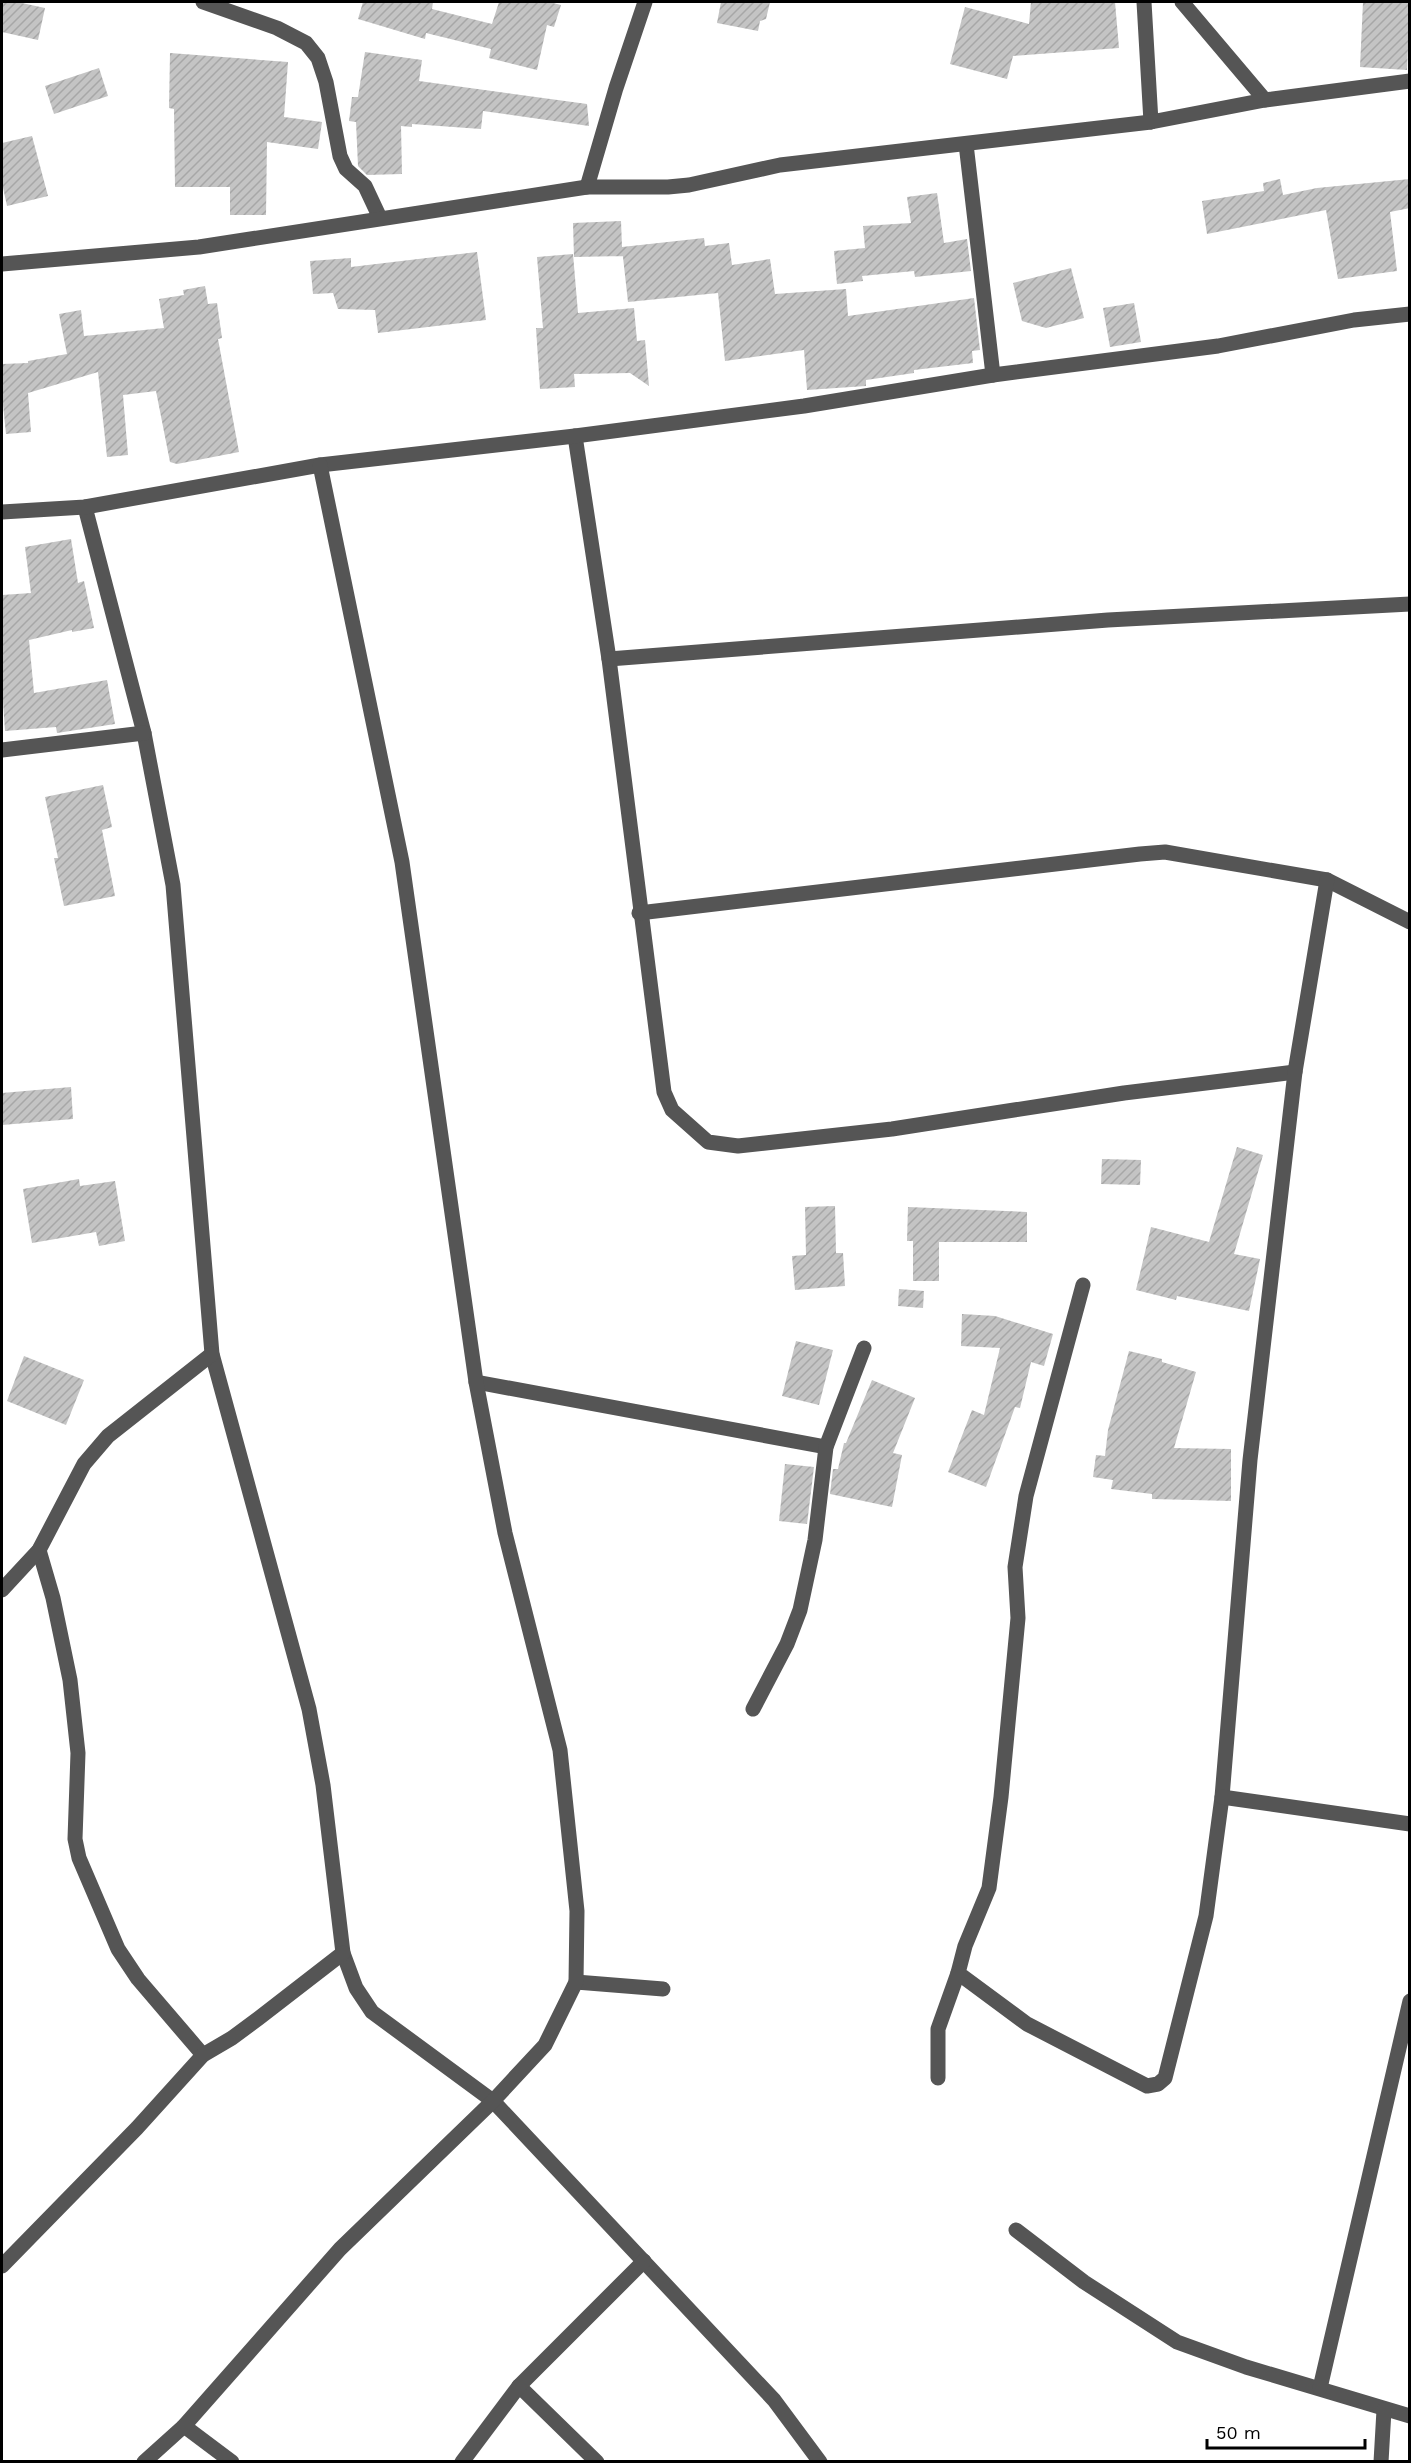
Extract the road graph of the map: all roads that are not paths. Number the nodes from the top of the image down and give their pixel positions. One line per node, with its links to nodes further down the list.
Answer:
1 (203, 2): 10 (street)
2 (645, 2): 9 (street)
3 (1144, 2): 7 (street)
4 (1182, 2): 6 (street)
5 (1410, 81): 6 (street)
6 (1264, 100): 7 (street)
7 (1151, 122): 8 (street)
8 (966, 144): 9 (street); 13 (street)
9 (587, 187): 10 (street)
10 (380, 218): 11 (street)
11 (2, 264)
12 (1410, 314): 13 (street)
13 (993, 375): 14 (street)
14 (576, 436): 15 (street); 19 (street)
15 (320, 465): 16 (street); 29 (street)
16 (85, 507): 17 (street); 20 (street)
17 (2, 512)
18 (1410, 604): 19 (street)
19 (609, 659): 23 (street)
20 (144, 733): 21 (street); 28 (street)
21 (2, 750)
22 (1327, 880): 23 (street); 24 (street); 25 (street)
23 (639, 913): 25 (street)
24 (1410, 922)
25 (1295, 1072): 34 (street)
26 (1083, 1285): 37 (street)
27 (864, 1348): 30 (street)
28 (212, 1354): 31 (street); 36 (street)
29 (476, 1382): 30 (street); 38 (street)
30 (826, 1447): 33 (street)
31 (39, 1550): 32 (street); 41 (street)
32 (2, 1590)
33 (753, 1709)
34 (1222, 1797): 35 (street); 37 (street)
35 (1410, 1824)
36 (343, 1953): 41 (street); 43 (street)
37 (958, 1972): 42 (street)
38 (576, 1982): 39 (street); 43 (street)
39 (663, 1989)
40 (1410, 2001): 48 (street)
41 (202, 2055): 46 (street)
42 (938, 2078)
43 (493, 2101): 45 (street); 51 (street)
44 (1017, 2230): 48 (street)
45 (644, 2261): 47 (street); 56 (street)
46 (2, 2266)
47 (519, 2386): 54 (street); 55 (street)
48 (1320, 2388): 49 (street)
49 (1384, 2410): 50 (street); 57 (street)
50 (1410, 2416)
51 (184, 2426): 52 (street); 53 (street)
52 (144, 2462)
53 (232, 2462)
54 (462, 2462)
55 (597, 2462)
56 (820, 2462)
57 (1381, 2462)

